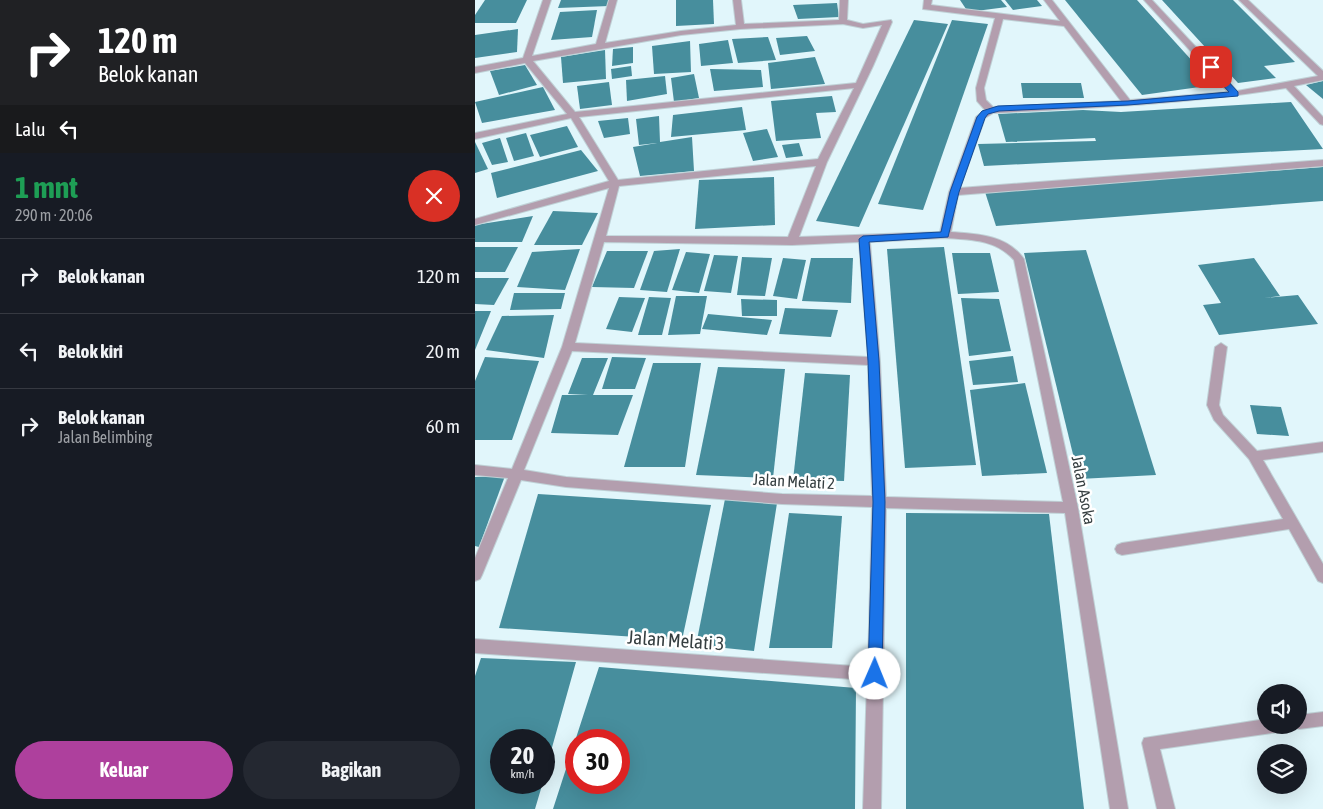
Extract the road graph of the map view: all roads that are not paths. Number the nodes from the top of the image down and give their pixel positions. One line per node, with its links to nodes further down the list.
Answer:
1 (547, 0): 14 (street)
2 (613, 0): 13 (street)
3 (737, 0): 12 (street)
4 (844, 0): 10 (street)
5 (928, 0): 9 (street)
6 (1048, 0): 11 (street)
7 (1149, 0): 19 (street)
8 (1243, 0): 16 (street)
9 (999, 17): 11 (street); 21 (street)
10 (843, 22): 12 (street); 17 (street)
11 (1067, 24): 20 (street)
12 (740, 27): 13 (street)
13 (600, 46): 14 (street)
14 (527, 60): 15 (street); 22 (street)
15 (475, 70)
16 (1323, 76): 18 (street)
17 (859, 85): 22 (street); 25 (street)
18 (1289, 85): 19 (street); 23 (street)
19 (1235, 94): 20 (street)
20 (1128, 103): 21 (street)
21 (991, 110): 28 (street)
22 (573, 115): 24 (street); 27 (street)
23 (1323, 122)
24 (475, 136)
25 (821, 162): 27 (street); 33 (street)
26 (1323, 163): 28 (street)
27 (615, 183): 29 (street); 31 (street)
28 (955, 192): 30 (street)
29 (475, 222)
30 (945, 235): 32 (street, Jalan Asoka); 42 (street, Jalan Asoka)
31 (600, 239): 33 (street, Jalan Asoka); 34 (street)
32 (863, 239): 33 (street, Jalan Asoka); 36 (street)
33 (791, 242)
34 (568, 347): 36 (street); 40 (street)
35 (1221, 347): 38 (street)
36 (874, 361): 41 (street)
37 (1323, 447): 38 (street)
38 (1253, 456): 43 (street)
39 (475, 470): 40 (street, Jalan Melati 2)
40 (516, 474): 41 (street, Jalan Melati 2); 45 (street)
41 (879, 502): 42 (street, Jalan Melati 2); 48 (street)
42 (1071, 508): 53 (street, Jalan Asoka)
43 (1293, 523): 44 (street); 46 (street)
44 (1122, 549)
45 (475, 574)
46 (1323, 577)
47 (475, 646): 48 (street, Jalan Melati 3)
48 (875, 674): 52 (street)
49 (1323, 719): 50 (street)
50 (1307, 721)
51 (1257, 728): 54 (street)
52 (872, 809)
53 (1119, 809)
54 (1166, 809)

